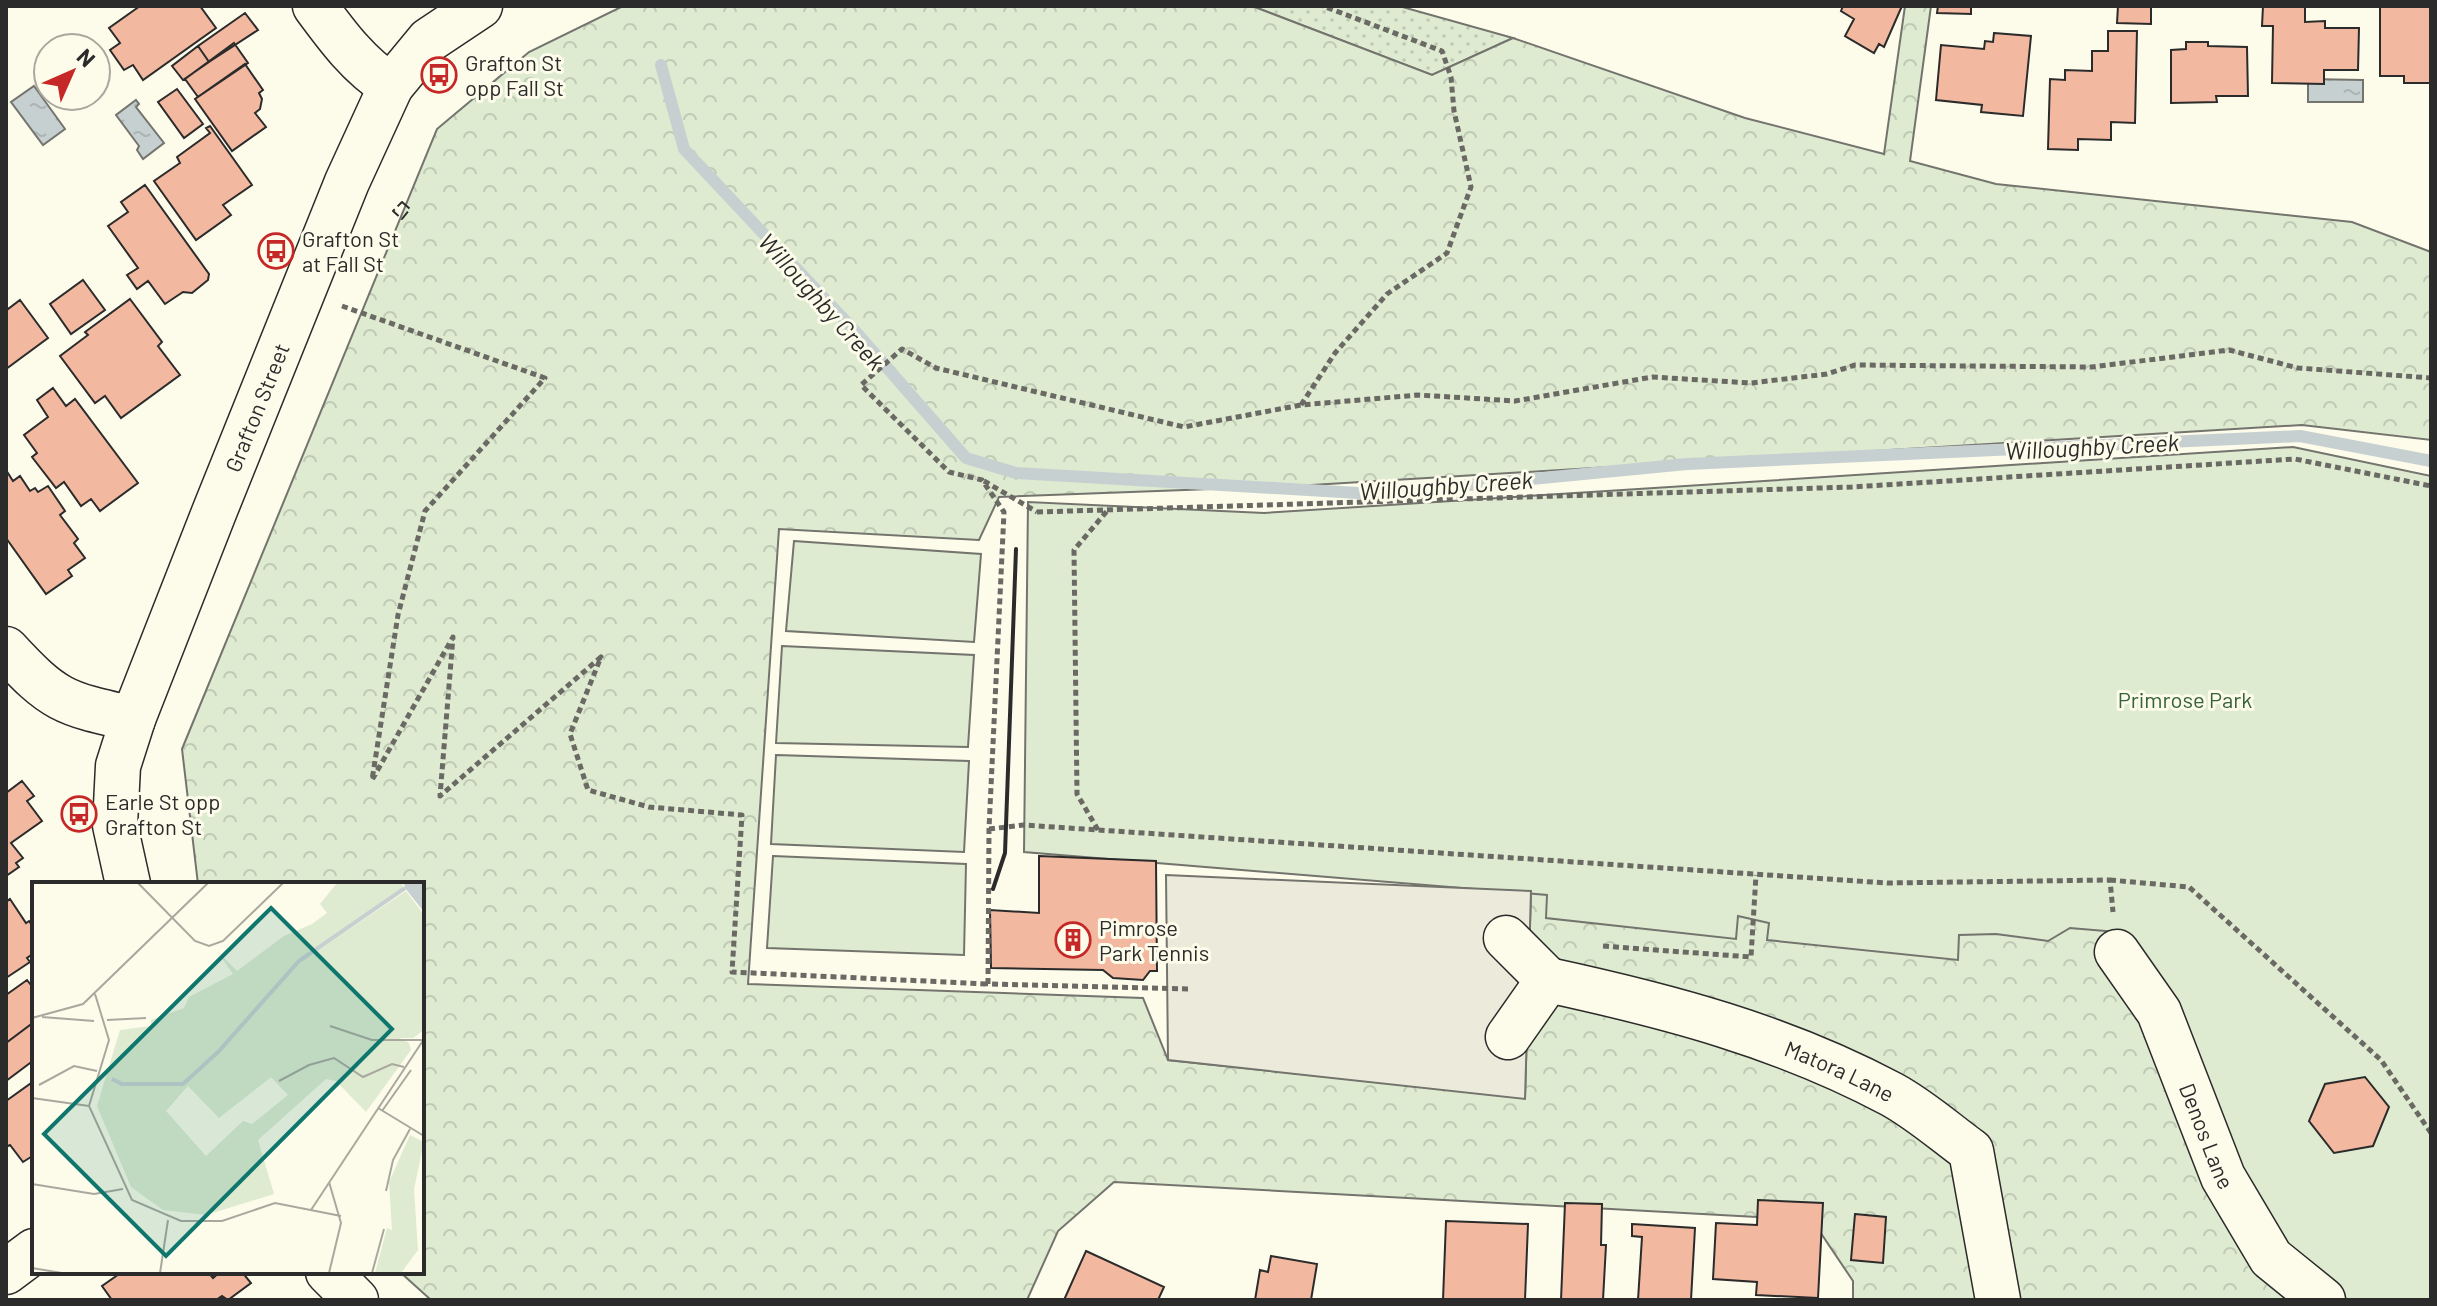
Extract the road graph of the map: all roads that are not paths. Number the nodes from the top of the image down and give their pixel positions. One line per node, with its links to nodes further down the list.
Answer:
1 (315, 6): 3 (street)
2 (480, 6): 3 (street, Grafton Street)
3 (391, 86): 5 (street, Grafton Street)
4 (6, 649): 5 (street)
5 (133, 719): 6 (street, Grafton Street)
6 (124, 868)
7 (1506, 938): 9 (street)
8 (2117, 952): 16 (street, Denos Lane)
9 (1548, 980): 10 (street); 15 (street, Matora Lane)
10 (1508, 1037)
11 (32, 1252): 12 (street)
12 (6, 1272)
13 (330, 1274): 14 (street)
14 (356, 1300)
15 (1998, 1300)
16 (2323, 1300)

